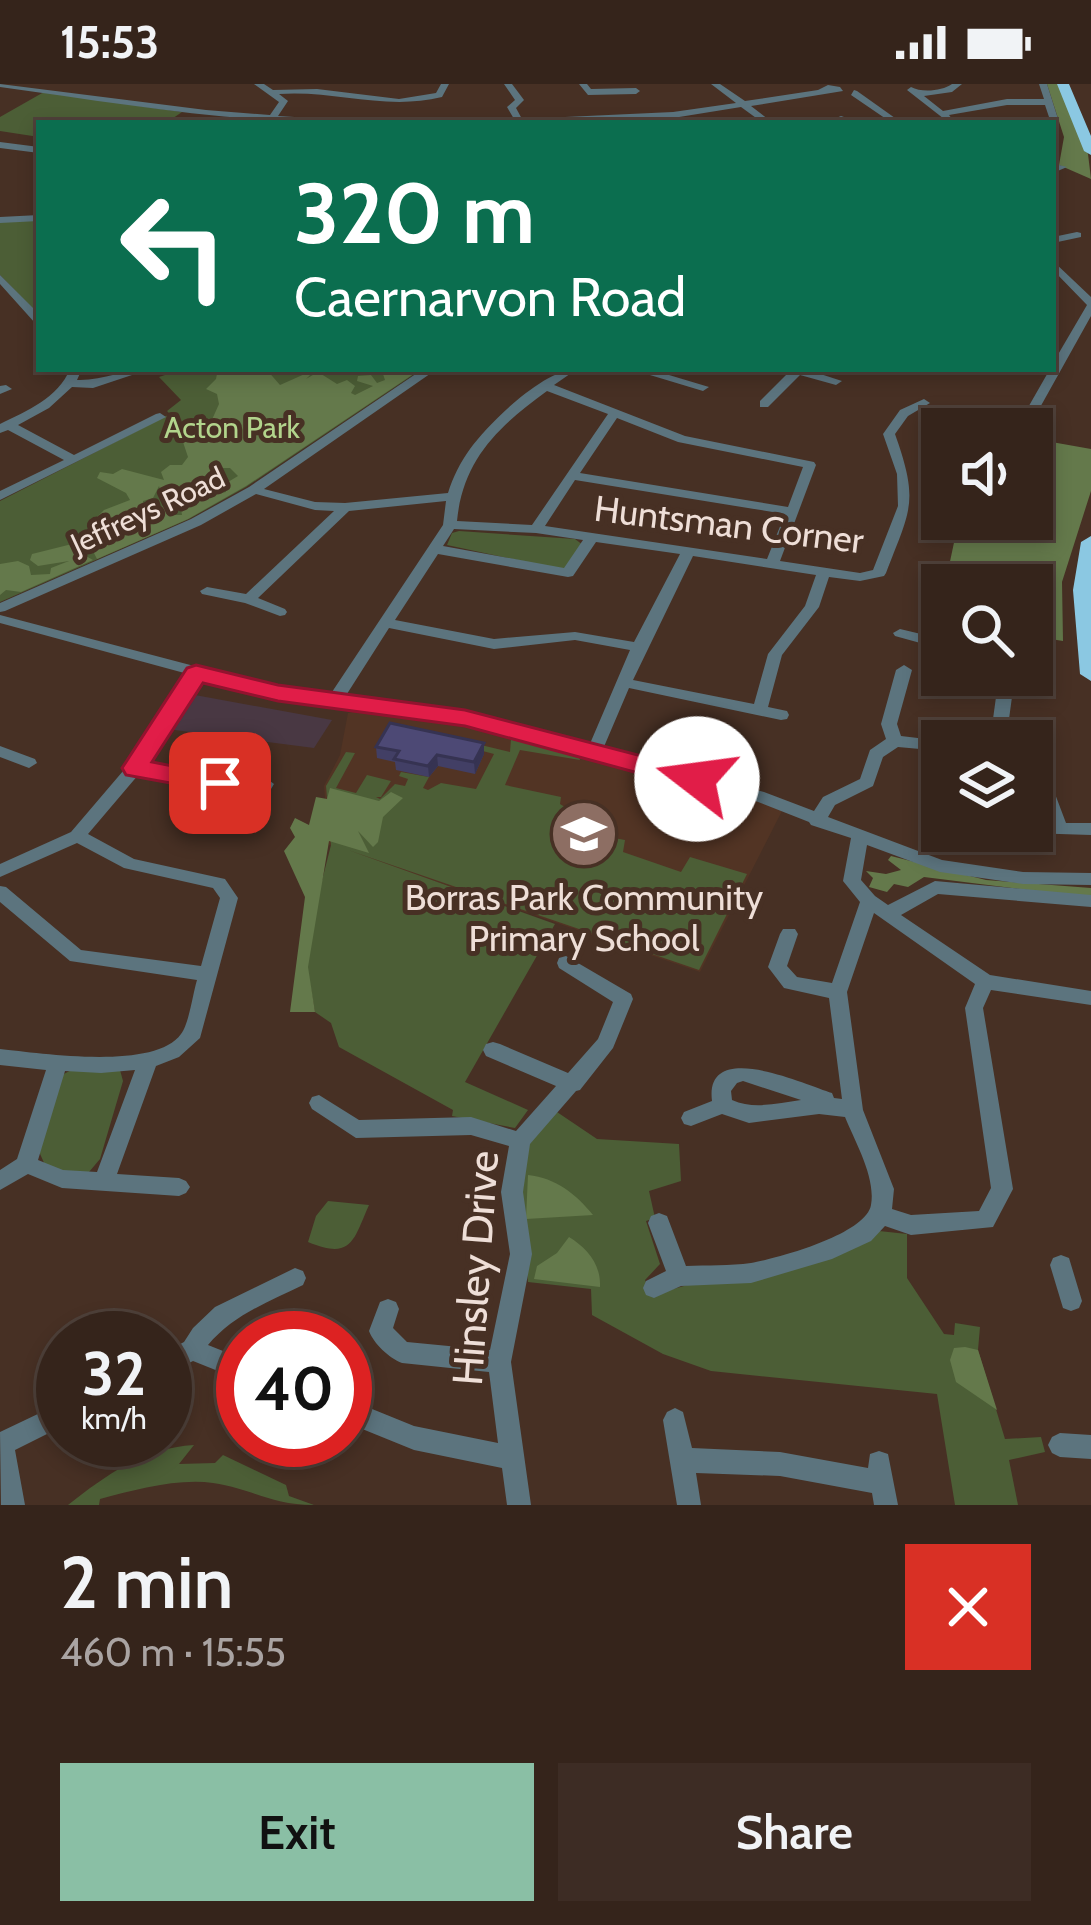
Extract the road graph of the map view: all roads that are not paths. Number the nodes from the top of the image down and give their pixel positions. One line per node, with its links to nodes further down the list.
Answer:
1 (258, 84): 14 (street)
2 (445, 84): 16 (street)
3 (508, 84): 27 (street)
4 (583, 84): 10 (street)
5 (715, 84): 18 (street)
6 (958, 84): 20 (street)
7 (1043, 84): 17 (street)
8 (1063, 84): 37 (highway)
9 (1072, 84): 34 (highway)
10 (634, 87): 22 (street)
11 (4, 88): 25 (street)
12 (383, 90): 16 (street)
13 (824, 90): 18 (street); 19 (street); 30 (street)
14 (275, 92): 16 (street); 23 (street)
15 (858, 95): 31 (street)
16 (374, 98)
17 (1048, 102): 20 (street); 33 (street)
18 (745, 105): 19 (street); 24 (street)
19 (754, 113): 21 (street); 29 (street)
20 (942, 114): 32 (street)
21 (703, 115)
22 (651, 116): 24 (street); 28 (street)
23 (273, 117): 25 (street); 26 (street)
24 (676, 119)
25 (255, 120)
26 (308, 120)
27 (517, 120)
28 (583, 120)
29 (764, 120)
30 (875, 120)
31 (894, 120)
32 (949, 120)
33 (1052, 120)
34 (1091, 126)
35 (0, 145): 36 (street)
36 (36, 150)
37 (1091, 151)
38 (36, 218): 39 (street)
39 (0, 220)
40 (1074, 236): 41 (street)
41 (1056, 239)
42 (1063, 267): 44 (street)
43 (0, 278): 45 (street)
44 (1091, 304): 46 (street)
45 (36, 318)
46 (1056, 361)
47 (75, 372): 56 (street)
48 (135, 372): 56 (street)
49 (427, 372): 67 (street, Jeffreys Road)
50 (566, 372): 57 (street)
51 (647, 372): 58 (street)
52 (796, 372): 59 (street)
53 (805, 372): 55 (street)
54 (1049, 372): 61 (street)
55 (836, 381)
56 (71, 383): 64 (street)
57 (545, 386): 62 (street); 69 (street)
58 (703, 387)
59 (764, 404)
60 (924, 404): 79 (street, Huntsman Corner)
61 (1027, 408)
62 (614, 414): 66 (street); 71 (street)
63 (160, 417): 65 (street)
64 (4, 427): 65 (street)
65 (72, 459): 68 (street)
66 (572, 476): 71 (street); 73 (street)
67 (254, 490): 70 (street); 82 (street, Jeffreys Road)
68 (0, 496)
69 (450, 497): 70 (street); 72 (street)
70 (346, 508): 81 (street)
71 (790, 511): 78 (street)
72 (450, 525): 73 (street, Huntsman Corner); 76 (street)
73 (536, 529): 74 (street, Huntsman Corner)
74 (592, 537): 76 (street); 77 (street, Huntsman Corner)
75 (1091, 542): 91 (highway)
76 (435, 549): 85 (street)
77 (688, 552): 78 (street, Huntsman Corner); 88 (street)
78 (773, 562): 79 (street, Huntsman Corner)
79 (824, 572): 94 (street)
80 (206, 591): 81 (street)
81 (249, 599): 83 (street)
82 (0, 608)
83 (280, 613)
84 (0, 619): 90 (street)
85 (385, 623): 88 (street); 93 (street)
86 (900, 633): 87 (street)
87 (921, 644)
88 (639, 647): 92 (street)
89 (904, 670): 96 (street)
90 (196, 673): 93 (street); 101 (street)
91 (1091, 674)
92 (626, 683): 94 (street); 99 (street)
93 (334, 700): 99 (street)
94 (760, 710): 95 (street)
95 (781, 715)
96 (895, 741): 97 (street); 104 (street)
97 (921, 744)
98 (0, 751): 100 (street)
99 (594, 752): 104 (street)
100 (18, 765)
101 (135, 768): 102 (street); 108 (street)
102 (262, 791)
103 (1053, 811): 106 (street)
104 (817, 821): 109 (street)
105 (1053, 828): 106 (street)
106 (1059, 828): 107 (street)
107 (1091, 829)
108 (77, 836): 110 (street); 117 (street)
109 (860, 838): 111 (street); 114 (street)
110 (3, 864): 112 (street)
111 (1091, 879)
112 (0, 889): 117 (street)
113 (1091, 901): 114 (street)
114 (879, 908): 118 (street); 119 (street)
115 (793, 944): 119 (street)
116 (566, 963): 125 (street, Hinsley Drive)
117 (206, 974): 124 (street)
118 (985, 982): 120 (street); 136 (street)
119 (838, 992): 129 (street)
120 (1091, 998)
121 (493, 1050): 125 (street)
122 (0, 1057): 123 (street)
123 (58, 1061): 124 (street); 132 (street)
124 (148, 1064): 134 (street)
125 (573, 1084): 131 (street, Hinsley Drive)
126 (831, 1101): 128 (street); 128 (street); 129 (street)
127 (319, 1103): 131 (street)
128 (723, 1105): 130 (street)
129 (854, 1110): 136 (street)
130 (691, 1118)
131 (520, 1141): 144 (street, Hinsley Drive)
132 (26, 1164): 133 (street); 134 (street)
133 (0, 1181)
134 (104, 1182): 135 (street)
135 (178, 1187)
136 (880, 1215): 138 (street)
137 (659, 1223): 138 (street)
138 (680, 1276): 139 (street)
139 (655, 1288)
140 (286, 1290): 142 (street)
141 (388, 1310): 144 (street)
142 (192, 1350): 143 (street)
143 (216, 1359)
144 (499, 1362): 151 (street, Hinsley Drive)
145 (675, 1420): 152 (street)
146 (372, 1421): 151 (street)
147 (36, 1428): 148 (street)
148 (1, 1445): 154 (street)
149 (1060, 1445): 150 (street)
150 (1091, 1447)
151 (509, 1457): 155 (street, Hinsley Drive)
152 (682, 1460): 153 (street); 156 (street)
153 (881, 1483)
154 (13, 1505)
155 (518, 1505)
156 (689, 1505)

